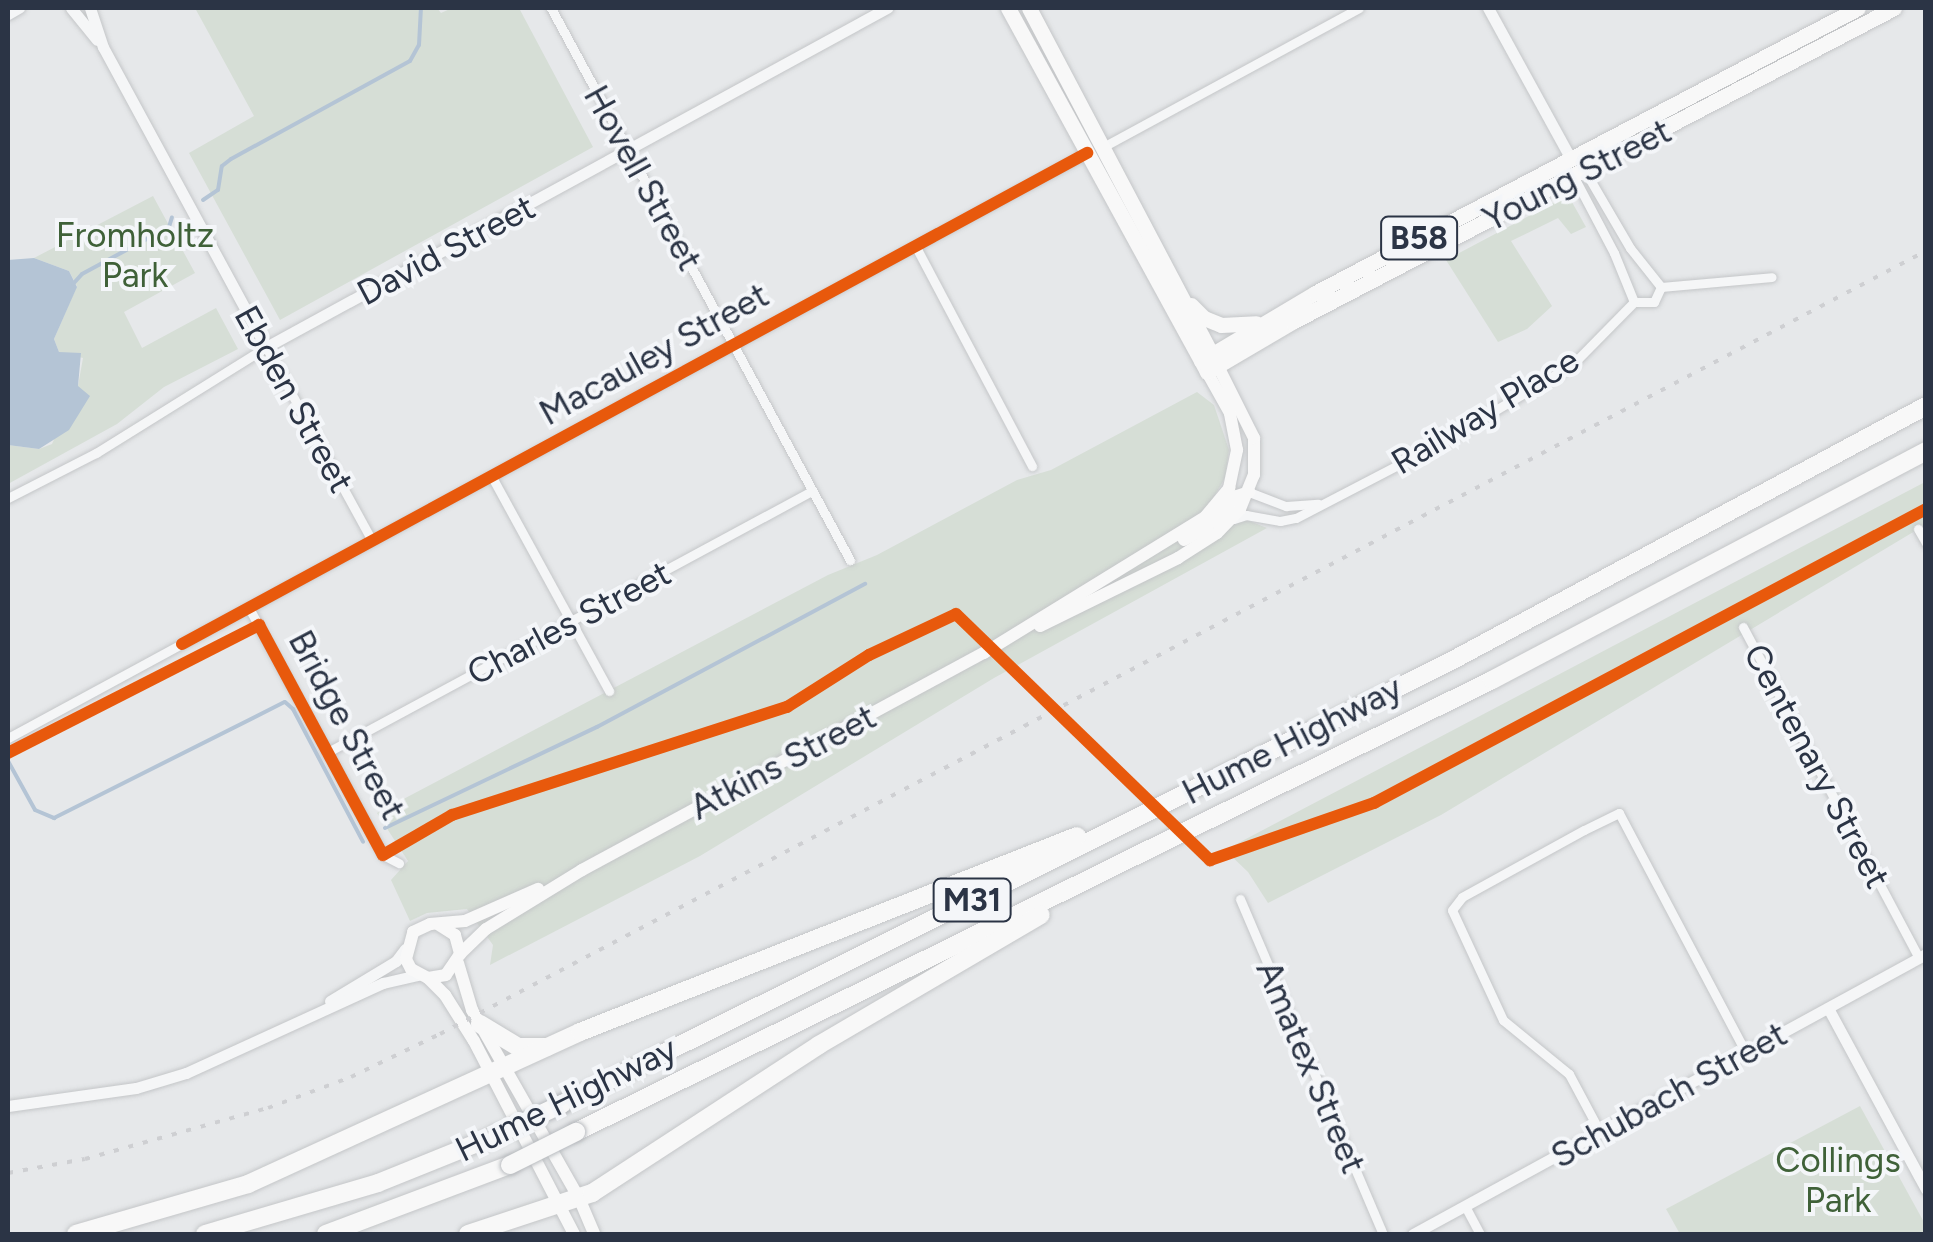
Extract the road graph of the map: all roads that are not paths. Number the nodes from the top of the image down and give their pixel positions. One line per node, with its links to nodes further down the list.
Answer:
1 (21, 8): 12 (street)
2 (71, 8): 13 (street, Ebden Street)
3 (90, 8): 13 (street, Ebden Street)
4 (551, 8): 15 (street, Hovell Street)
5 (887, 8): 15 (street, David Street)
6 (1008, 8): 14 (main road, B58)
7 (1028, 8): 14 (main road, B58)
8 (1359, 8): 14 (street, Macauley Street)
9 (1488, 8): 16 (street)
10 (1858, 8): 16 (main road, Young Street / B58)
11 (1894, 8): 17 (main road, Young Street / B58)
12 (8, 14)
13 (103, 47): 27 (street, Ebden Street)
14 (1095, 150): 18 (street, Macauley Street); 22 (main road, B58); 28 (main road, B58)
15 (627, 152): 26 (street, Hovell Street); 27 (street, David Street)
16 (1570, 157): 17 (main road); 25 (main road, Young Street / B58)
17 (1579, 174): 19 (street); 21 (street); 28 (main road, Young Street / B58)
18 (916, 248): 26 (street, Macauley Street); 31 (street)
19 (1648, 271): 21 (street); 23 (street)
20 (1772, 277): 23 (street)
21 (1626, 283): 24 (street)
22 (1177, 286): 25 (main road, B58); 28 (main road, B58)
23 (1661, 287): 24 (street)
24 (1634, 302): 36 (street, Railway Place)
25 (1268, 319): 28 (main road, Young Street / B58)
26 (734, 345): 32 (street, Macauley Street); 33 (street, Hovell Street)
27 (266, 347): 35 (street, David Street); 39 (street, Ebden Street)
28 (1210, 363): 34 (main road); 42 (main road, Atkins Street)
29 (1926, 406): 48 (highway, Hume Highway / M31)
30 (1926, 451): 52 (highway, Hume Highway / M31)
31 (1032, 466)
32 (492, 476): 39 (street, Macauley Street); 44 (street)
33 (810, 492): 41 (street, Hovell Street); 44 (street, Charles Street)
34 (1249, 492): 36 (street, Railway Place); 38 (main road, Atkins Street); 42 (main road)
35 (8, 498)
36 (1323, 503): 38 (street, Railway Place)
37 (1918, 529): 40 (street)
38 (1217, 533): 46 (main road, Atkins Street)
39 (371, 540): 43 (street, Macauley Street)
40 (1926, 542)
41 (850, 560)
42 (1129, 564): 46 (main road, Atkins Street)
43 (249, 608): 50 (street, Macauley Street); 51 (street, Bridge Street)
44 (572, 623): 47 (street); 51 (street, Charles Street)
45 (1743, 627): 58 (street, Centenary Street)
46 (984, 653): 54 (main road, Atkins Street)
47 (609, 690)
48 (1382, 695): 64 (highway); 74 (highway, Hume Highway / M31, bridge)
49 (8, 723): 50 (street)
50 (10, 736)
51 (326, 752): 53 (street, Bridge Street)
52 (1255, 795): 70 (highway); 75 (highway, Hume Highway / M31, bridge)
53 (398, 863)
54 (582, 870): 56 (main road, Atkins Street); 59 (main road, Atkins Street)
55 (1240, 899): 79 (street, Amatex Street)
56 (440, 925): 57 (main road); 59 (main road)
57 (405, 950): 60 (main road); 63 (street)
58 (1922, 956): 61 (street, Schubach Street)
59 (459, 958): 60 (main road); 62 (main road)
60 (423, 977): 63 (street); 66 (main road)
61 (1828, 1008): 65 (street, Schubach Street); 69 (street)
62 (480, 1024): 64 (highway); 66 (main road)
63 (280, 1031): 67 (street)
64 (547, 1046): 66 (highway)
65 (1746, 1053): 68 (street, Schubach Street); 68 (street)
66 (498, 1069): 70 (main road); 71 (main road); 73 (highway)
67 (8, 1106)
68 (1600, 1132): 72 (street, Schubach Street)
69 (1926, 1188)
70 (579, 1198): 71 (highway); 78 (main road)
71 (558, 1206): 76 (highway); 77 (main road)
72 (1465, 1206): 80 (street, Schubach Street); 81 (street)
73 (76, 1234)
74 (205, 1234)
75 (326, 1234)
76 (468, 1234)
77 (574, 1234)
78 (594, 1234)
79 (1383, 1234)
80 (1412, 1234)
81 (1480, 1234)

